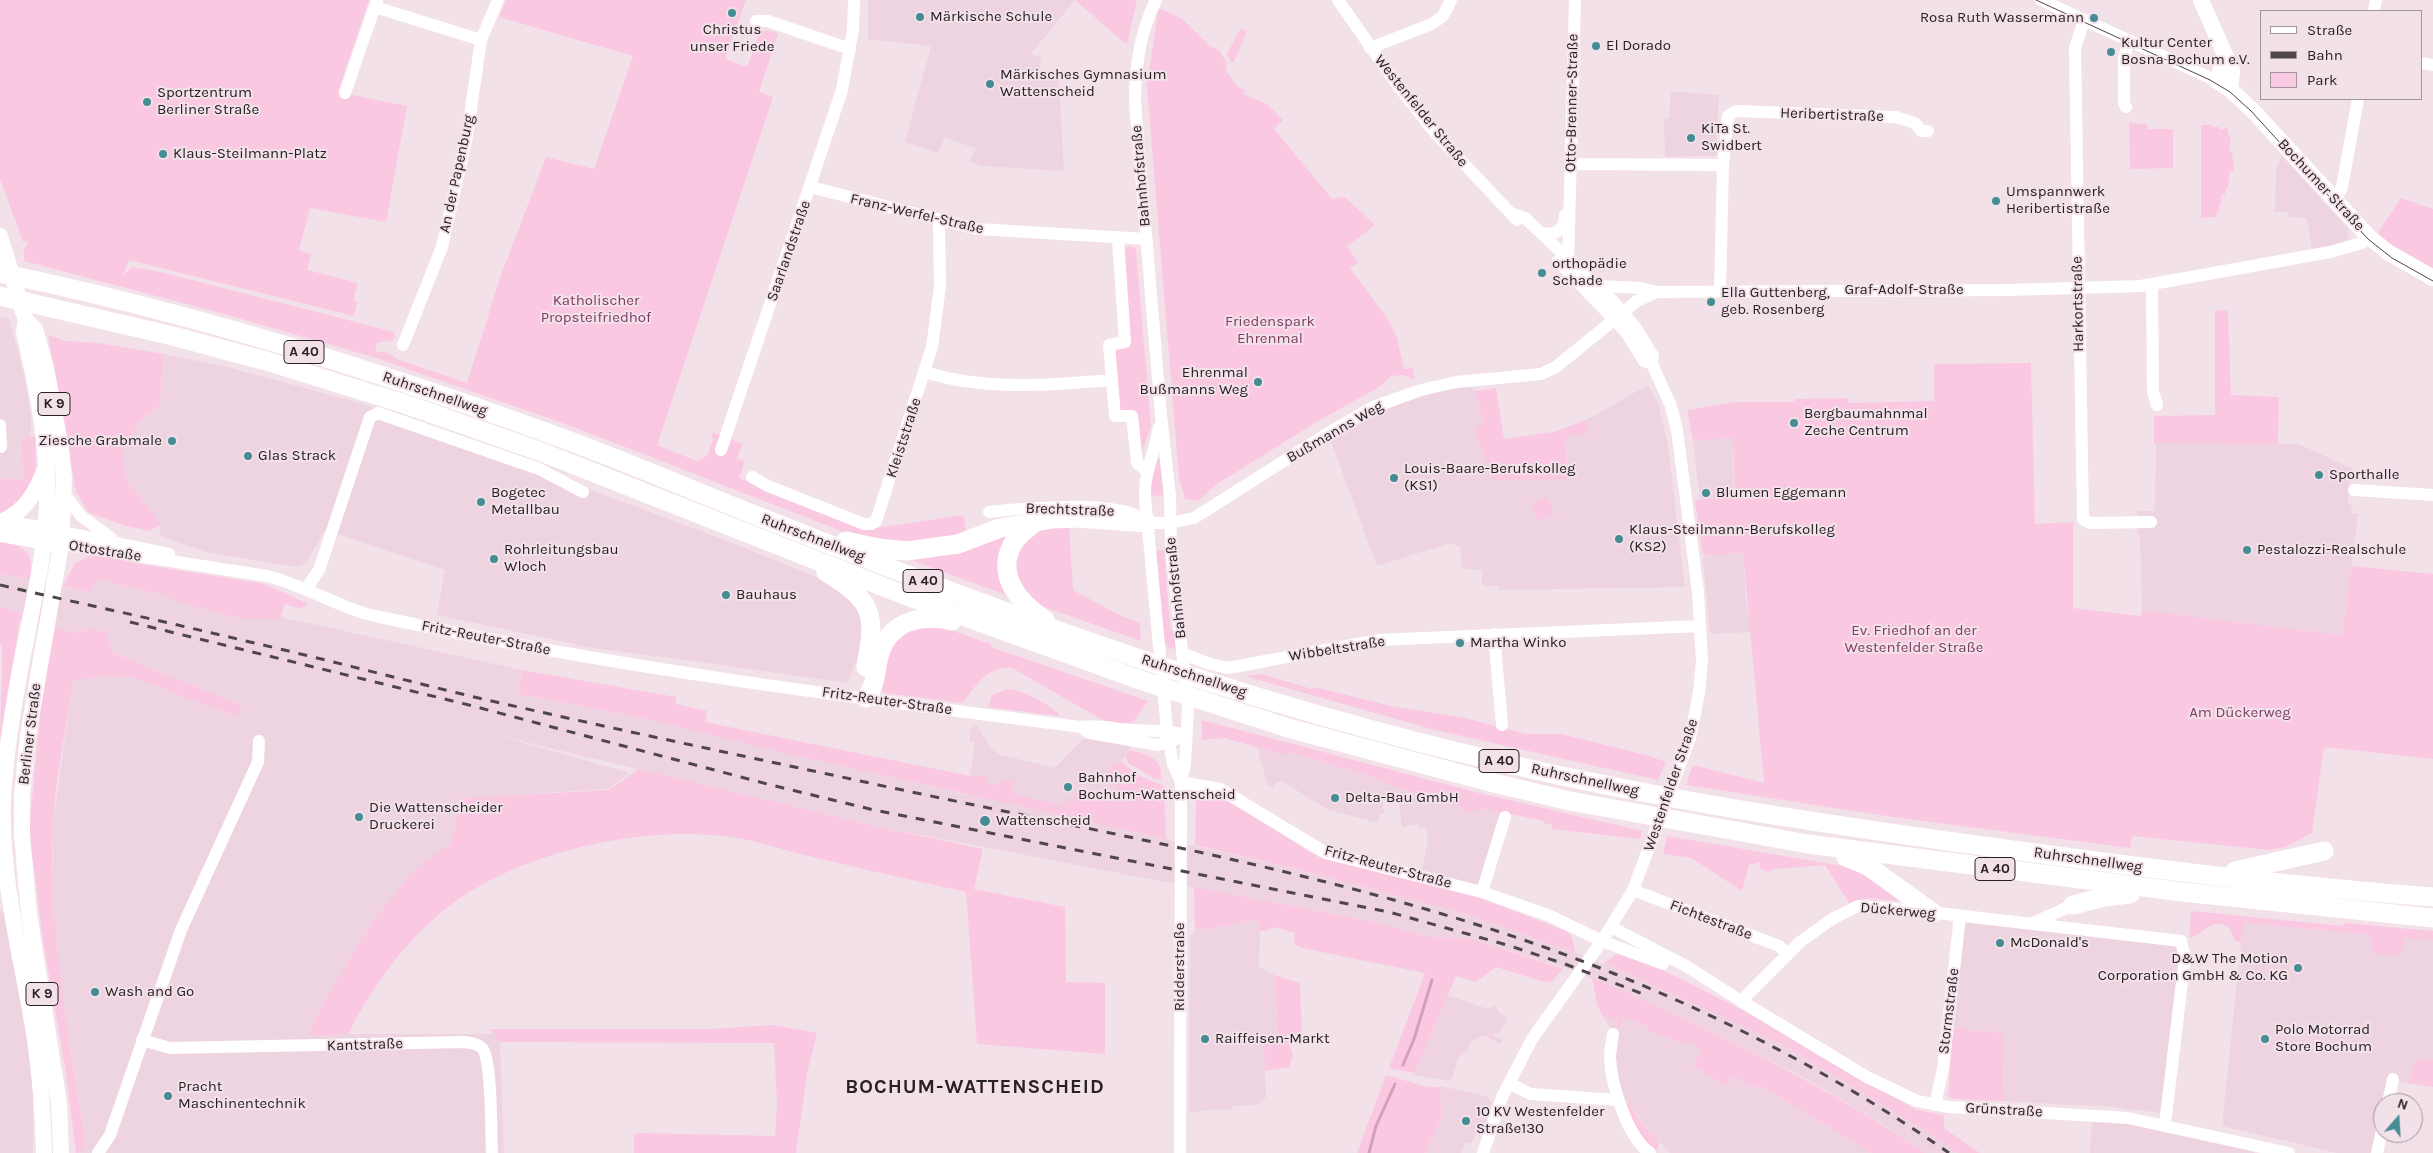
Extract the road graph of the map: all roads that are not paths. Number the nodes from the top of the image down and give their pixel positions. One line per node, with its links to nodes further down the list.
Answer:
1 (498, 0): 12 (street, An der Papenburg)
2 (854, 0): 15 (street, Saarlandstraße)
3 (1156, 0): 32 (street, Bahnhofstraße)
4 (1338, 0): 14 (street, Westenfelder Straße)
5 (1451, 0): 14 (street)
6 (1575, 0): 21 (street, Otto-Brenner-Straße)
7 (2041, 0): 10 (street)
8 (2201, 0): 16 (main road)
9 (376, 4): 12 (street); 17 (street)
10 (2084, 20): 13 (street); 38 (street, Harkortstraße)
11 (756, 21): 15 (street)
12 (481, 40): 44 (street, An der Papenburg)
13 (2129, 41): 16 (street); 19 (street)
14 (1370, 48): 26 (street, Westenfelder Straße)
15 (850, 49): 23 (street, Saarlandstraße)
16 (2224, 85): 24 (main road, Bochumer Straße)
17 (345, 93)
18 (2358, 100): 24 (street)
19 (2126, 107)
20 (1928, 131): 22 (street, Heribertistraße)
21 (1571, 164): 22 (street); 25 (street, Otto-Brenner-Straße)
22 (1723, 165): 39 (street, Heribertistraße)
23 (810, 187): 27 (street, Franz-Werfel-Straße); 51 (street, Saarlandstraße)
24 (2335, 201): 30 (main road, Bochumer Straße)
25 (1569, 206): 28 (street, Otto-Brenner-Straße); 33 (street, Otto-Brenner-Straße)
26 (1513, 214): 28 (street, Westenfelder Straße); 33 (street, Westenfelder Straße)
27 (939, 222): 31 (street, Franz-Werfel-Straße); 45 (street, Kleiststraße)
28 (1541, 234): 33 (street, Westenfelder Straße)
29 (0, 236): 43 (main road, Berliner Straße / K 9)
30 (2369, 237): 35 (main road, Bochumer Straße); 36 (street, Graf-Adolf-Straße)
31 (1118, 239): 32 (street, Franz-Werfel-Straße); 46 (street, Bahnhofstraße)
32 (1146, 239): 48 (street, Bahnhofstraße)
33 (1568, 266): 37 (street, Westenfelder Straße); 42 (street, Westenfelder Straße)
34 (0, 273): 65 (highway, Ruhrschnellweg / A 40)
35 (2433, 278)
36 (2152, 284): 38 (street, Graf-Adolf-Straße); 47 (street)
37 (1598, 286): 40 (street, Graf-Adolf-Straße); 42 (street, Westenfelder Straße)
38 (2078, 288): 39 (street, Graf-Adolf-Straße); 60 (street, Harkortstraße)
39 (1720, 291): 40 (street, Graf-Adolf-Straße)
40 (1657, 292): 42 (street, Graf-Adolf-Straße)
41 (1, 296): 70 (highway, Ruhrschnellweg / A 40)
42 (1619, 316): 64 (street, Bußmanns Weg); 73 (street, Westenfelder Straße)
43 (26, 321): 52 (main road, Berliner Straße / K 9); 56 (main road, Berliner Straße / K 9)
44 (403, 345)
45 (925, 372): 46 (street); 54 (street, Kleiststraße)
46 (1111, 380): 53 (street, Bahnhofstraße)
47 (2157, 405)
48 (1161, 415): 53 (street, Bahnhofstraße); 64 (street, Bahnhofstraße)
49 (0, 425): 50 (street)
50 (1, 447)
51 (721, 450)
52 (46, 464): 61 (main road); 67 (main road, Berliner Straße / K 9)
53 (1146, 470): 63 (street, Bahnhofstraße)
54 (752, 477)
55 (2354, 490): 58 (street)
56 (64, 492): 68 (main road, Berliner Straße / K 9); 69 (street, Ottostraße)
57 (583, 492): 72 (street)
58 (2433, 496)
59 (989, 512): 63 (street, Brechtstraße)
60 (2152, 522)
61 (0, 523): 67 (main road, Ottostraße)
62 (1034, 523): 63 (highway); 65 (highway); 74 (highway)
63 (1147, 523): 64 (street, Bahnhofstraße); 81 (street, Bahnhofstraße)
64 (1170, 523): 77 (street, Bahnhofstraße)
65 (784, 527): 74 (highway, Ruhrschnellweg / A 40)
66 (0, 534): 67 (main road, Ottostraße)
67 (44, 535): 68 (main road, Ottostraße); 113 (main road, Berliner Straße / K 9)
68 (61, 538): 69 (street, Ottostraße); 71 (street, Ottostraße); 114 (main road, Berliner Straße / K 9)
69 (117, 542): 71 (street, Ottostraße)
70 (787, 548): 76 (highway, Ruhrschnellweg / A 40); 78 (highway)
71 (210, 566): 72 (street, Ottostraße)
72 (306, 588): 78 (street, Fritz-Reuter-Straße)
73 (1700, 626): 75 (street, Wibbeltstraße); 90 (street, Westenfelder Straße)
74 (1062, 632): 89 (highway, Ruhrschnellweg / A 40)
75 (1494, 634): 77 (street, Wibbeltstraße); 79 (street)
76 (1026, 640): 78 (highway); 87 (highway, Ruhrschnellweg / A 40)
77 (1183, 654): 82 (street, Bahnhofstraße)
78 (866, 698): 80 (street, Fritz-Reuter-Straße)
79 (1502, 725)
80 (1081, 727): 81 (street, Fritz-Reuter-Straße); 84 (street, Fritz-Reuter-Straße)
81 (1167, 730): 82 (street, Fritz-Reuter-Straße); 84 (street, Bahnhofstraße)
82 (1187, 735): 84 (street, Fritz-Reuter-Straße); 85 (street, Bahnhofstraße)
83 (260, 741): 105 (street)
84 (1169, 743): 85 (street, Bahnhofstraße)
85 (1181, 782): 91 (street, Fritz-Reuter-Straße); 117 (street, Ridderstraße)
86 (1505, 817): 91 (street)
87 (1808, 844): 92 (highway, Ruhrschnellweg / A 40); 95 (highway)
88 (2324, 851): 89 (highway)
89 (2199, 874): 93 (highway, Ruhrschnellweg / A 40)
90 (1633, 890): 99 (street, Westenfelder Straße); 102 (street, Fichtestraße)
91 (1482, 892): 101 (street, Fritz-Reuter-Straße)
92 (2182, 892): 94 (highway); 97 (highway, Ruhrschnellweg / A 40)
93 (2433, 897)
94 (2070, 906): 98 (street); 100 (street)
95 (1933, 912): 96 (street, Dückerweg); 102 (street, Dückerweg)
96 (1960, 916): 98 (street, Dückerweg); 110 (street, Stormstraße)
97 (2433, 918)
98 (2030, 924): 100 (street, Dückerweg)
99 (1611, 927): 101 (street, Westenfelder Straße); 103 (street, Grünstraße)
100 (2070, 928): 111 (street, Dückerweg)
101 (1602, 941): 103 (street, Grünstraße); 107 (street, Westenfelder Straße)
102 (1788, 954): 103 (street, Dückerweg)
103 (1741, 1002): 110 (street, Grünstraße)
104 (1612, 1034): 109 (street)
105 (142, 1040): 115 (street); 116 (street, Kantstraße)
106 (2393, 1079): 108 (street)
107 (1509, 1084): 109 (street); 112 (street, Westenfelder Straße)
108 (2390, 1093)
109 (1618, 1100): 120 (street)
110 (1935, 1105): 111 (street, Grünstraße)
111 (2165, 1124): 121 (street, Grünstraße)
112 (1487, 1138): 118 (street, Westenfelder Straße); 119 (street, Westenfelder Straße)
113 (42, 1149)
114 (62, 1153)
115 (98, 1153)
116 (492, 1153)
117 (1180, 1153)
118 (1476, 1153)
119 (1483, 1153)
120 (1650, 1153)
121 (2289, 1153)

